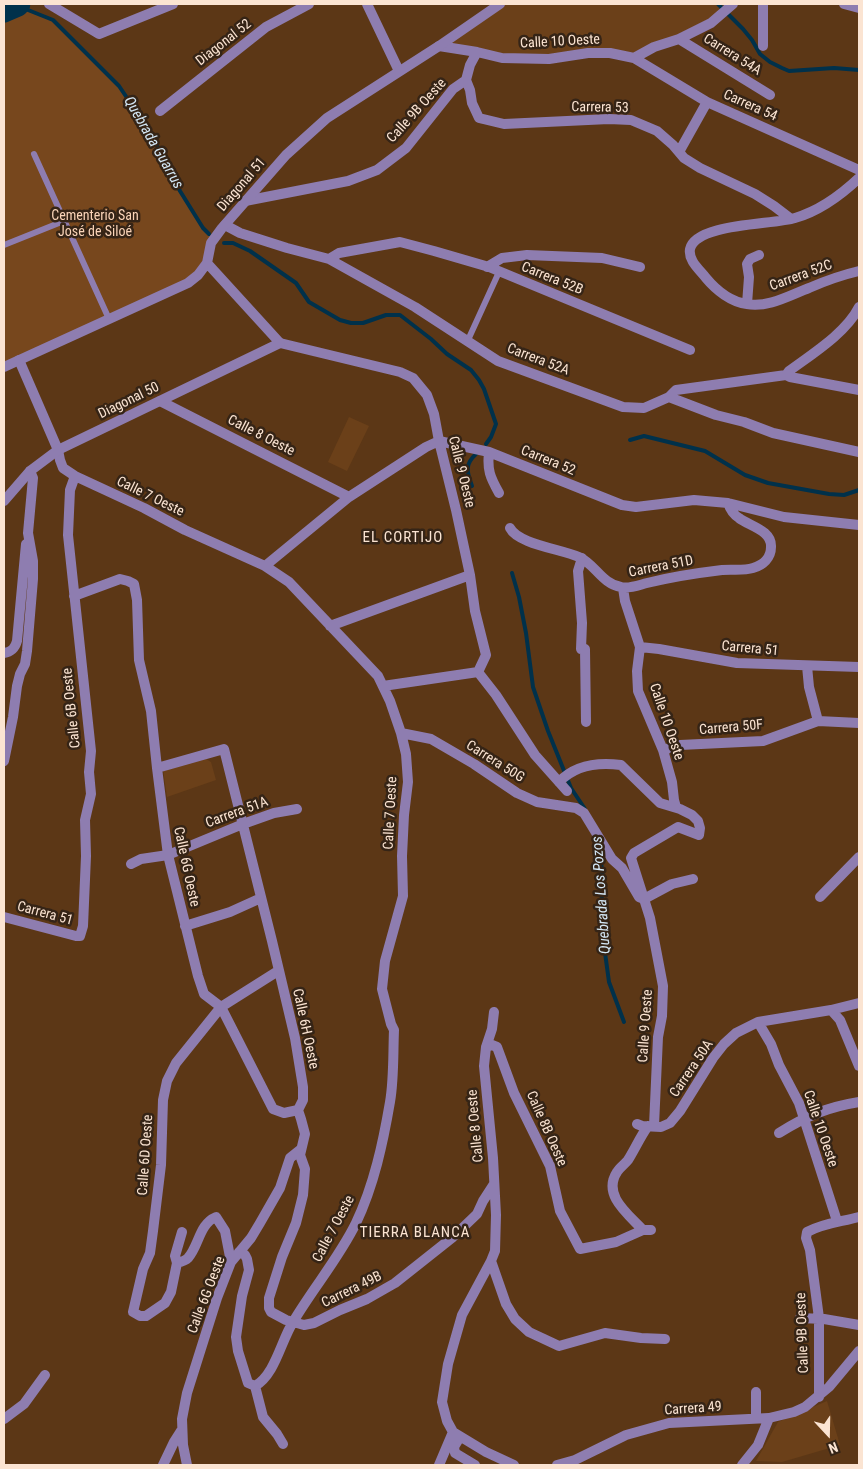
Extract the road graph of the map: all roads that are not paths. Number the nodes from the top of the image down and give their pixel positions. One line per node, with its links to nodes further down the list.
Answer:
1 (49, 4): 2 (street)
2 (173, 4)
3 (309, 4): 19 (street, Diagonal 52)
4 (367, 4): 15 (street)
5 (500, 4): 11 (street, Diagonal 51)
6 (733, 4): 10 (street)
7 (763, 4): 12 (street)
8 (844, 4): 9 (street)
9 (859, 8)
10 (679, 39): 14 (street); 17 (street, Carrera 54A)
11 (439, 46): 13 (street, Calle 10 Oeste); 15 (street, Diagonal 51)
12 (763, 46)
13 (477, 52): 14 (street, Calle 10 Oeste); 16 (street, Calle 9B Oeste)
14 (634, 58): 18 (street, Carrera 54)
15 (399, 71): 24 (street, Diagonal 51)
16 (466, 80): 20 (street, Carrera 53); 24 (street, Calle 9B Oeste)
17 (770, 95)
18 (706, 102): 20 (street); 22 (street, Carrera 54)
19 (160, 111)
20 (679, 152): 25 (street, Carrera 53)
21 (34, 154): 26 (lane)
22 (859, 170)
23 (859, 178): 25 (street)
24 (245, 201): 27 (street, Diagonal 51)
25 (791, 219): 36 (street, Carrera 52C)
26 (64, 221): 28 (lane); 38 (lane)
27 (225, 225): 30 (street, Carrera 52A); 31 (street, Diagonal 51)
28 (4, 244)
29 (759, 255): 36 (street)
30 (329, 259): 32 (street, Carrera 52B); 39 (street, Carrera 52A)
31 (207, 263): 38 (street, Diagonal 51); 40 (street)
32 (487, 267): 33 (street); 35 (street, Carrera 52B)
33 (640, 267)
34 (859, 271): 36 (street, Carrera 52C)
35 (499, 272): 39 (lane); 41 (street, Carrera 52B)
36 (747, 304)
37 (859, 308): 44 (street)
38 (109, 319): 42 (street, Diagonal 51)
39 (468, 340): 46 (street, Carrera 52A)
40 (280, 343): 47 (street, Diagonal 50); 48 (street, Calle 9 Oeste)
41 (690, 350)
42 (19, 360): 43 (street, Diagonal 51); 49 (street, Calle 7 Oeste)
43 (4, 367)
44 (786, 374): 45 (street); 46 (street)
45 (859, 390)
46 (669, 397): 51 (street)
47 (160, 401): 49 (street, Diagonal 50); 55 (street, Calle 8 Oeste)
48 (439, 441): 50 (street, Carrera 52); 55 (street); 63 (street, Calle 9 Oeste)
49 (58, 450): 52 (street, Diagonal 50); 53 (street, Calle 7 Oeste)
50 (489, 452): 54 (street); 57 (street, Carrera 52)
51 (859, 452)
52 (30, 471): 56 (street, Diagonal 50); 60 (street)
53 (75, 476): 62 (street, Calle 7 Oeste); 65 (street, Calle 6B Oeste)
54 (499, 493)
55 (349, 496): 62 (street)
56 (4, 501)
57 (728, 503): 58 (street, Carrera 52); 64 (street, Carrera 51D)
58 (859, 525)
59 (510, 528): 61 (street, Carrera 51D)
60 (28, 533): 68 (street); 78 (street)
61 (582, 558): 64 (street, Carrera 51D); 74 (street)
62 (265, 566): 66 (street, Calle 7 Oeste)
63 (470, 575): 66 (street); 71 (street, Calle 9 Oeste)
64 (623, 588): 67 (street, Calle 10 Oeste)
65 (74, 596): 79 (street, Calle 6G Oeste); 95 (street, Calle 6B Oeste)
66 (330, 626): 72 (street, Calle 7 Oeste)
67 (640, 648): 69 (street, Carrera 51); 77 (street, Calle 10 Oeste)
68 (6, 653)
69 (807, 666): 70 (street, Carrera 51); 73 (street)
70 (859, 668)
71 (478, 672): 72 (street); 80 (street)
72 (383, 686): 76 (street, Calle 7 Oeste)
73 (818, 721): 75 (street, Carrera 50F); 77 (street, Carrera 50F)
74 (586, 722)
75 (859, 724)
76 (400, 733): 83 (street, Carrera 50G); 124 (street, Calle 7 Oeste)
77 (663, 750): 82 (street, Calle 10 Oeste)
78 (4, 761)
79 (156, 768): 85 (street, Calle 6H Oeste); 86 (street, Calle 6G Oeste)
80 (559, 782): 81 (street); 82 (street)
81 (567, 791)
82 (676, 807): 92 (street, Calle 9 Oeste)
83 (576, 808): 92 (street, Calle 9 Oeste)
84 (296, 810): 85 (street, Carrera 51A)
85 (243, 824): 86 (street, Carrera 51A); 91 (street, Calle 6H Oeste)
86 (168, 855): 88 (street, Carrera 51A); 94 (street, Calle 6G Oeste)
87 (859, 857): 90 (street)
88 (131, 864)
89 (694, 879): 92 (street)
90 (820, 897)
91 (261, 898): 94 (street); 96 (street, Calle 6H Oeste)
92 (644, 899): 108 (street, Calle 9 Oeste)
93 (4, 917): 95 (street, Carrera 51)
94 (185, 926): 98 (street, Calle 6G Oeste)
95 (80, 936)
96 (278, 971): 98 (street); 105 (street, Calle 6H Oeste)
97 (859, 1003): 99 (street, Carrera 50A)
98 (221, 1008): 105 (street, Calle 6G Oeste); 120 (street, Calle 6D Oeste)
99 (831, 1010): 101 (street, Carrera 50A); 103 (street)
100 (494, 1012): 102 (street, Calle 8 Oeste)
101 (758, 1022): 106 (street, Calle 10 Oeste); 108 (street, Carrera 50A)
102 (486, 1047): 108 (street, Calle 8B Oeste); 111 (street, Calle 8 Oeste)
103 (859, 1066)
104 (859, 1102): 106 (street)
105 (298, 1110): 110 (street, Calle 6H Oeste)
106 (804, 1118): 109 (street); 115 (street, Calle 10 Oeste)
107 (636, 1124): 108 (street)
108 (651, 1126)
109 (779, 1133)
110 (300, 1150): 117 (street, Calle 6G Oeste); 121 (street, Calle 6H Oeste)
111 (494, 1184): 112 (street, Carrera 49B); 114 (street, Calle 8 Oeste)
112 (477, 1214): 114 (street); 124 (street, Carrera 49B)
113 (859, 1217): 115 (street)
114 (496, 1219): 118 (street, Calle 8 Oeste)
115 (837, 1221): 123 (street, Calle 9B Oeste)
116 (182, 1232): 120 (street)
117 (239, 1252): 119 (street, Calle 6G Oeste); 129 (street)
118 (491, 1261): 126 (street); 136 (street)
119 (231, 1262): 120 (street); 135 (street, Calle 6G Oeste)
120 (177, 1263)
121 (271, 1312): 124 (street, Carrera 49B)
122 (800, 1318): 123 (street)
123 (819, 1318): 125 (street); 131 (street, Calle 9B Oeste)
124 (293, 1322): 129 (street, Calle 7 Oeste)
125 (859, 1325)
126 (665, 1338)
127 (859, 1350): 131 (street, Carrera 49)
128 (45, 1375): 134 (street)
129 (254, 1386): 137 (street)
130 (756, 1392): 132 (street)
131 (818, 1397): 133 (street, Carrera 49)
132 (756, 1417): 133 (street, Carrera 49); 143 (street, Carrera 49)
133 (769, 1418): 144 (street)
134 (4, 1419)
135 (182, 1432): 138 (street); 139 (street, Calle 6G Oeste)
136 (457, 1434): 140 (street); 141 (street); 142 (street)
137 (283, 1444)
138 (164, 1465)
139 (187, 1465)
140 (439, 1465)
141 (475, 1465)
142 (514, 1465)
143 (557, 1465)
144 (742, 1465)

